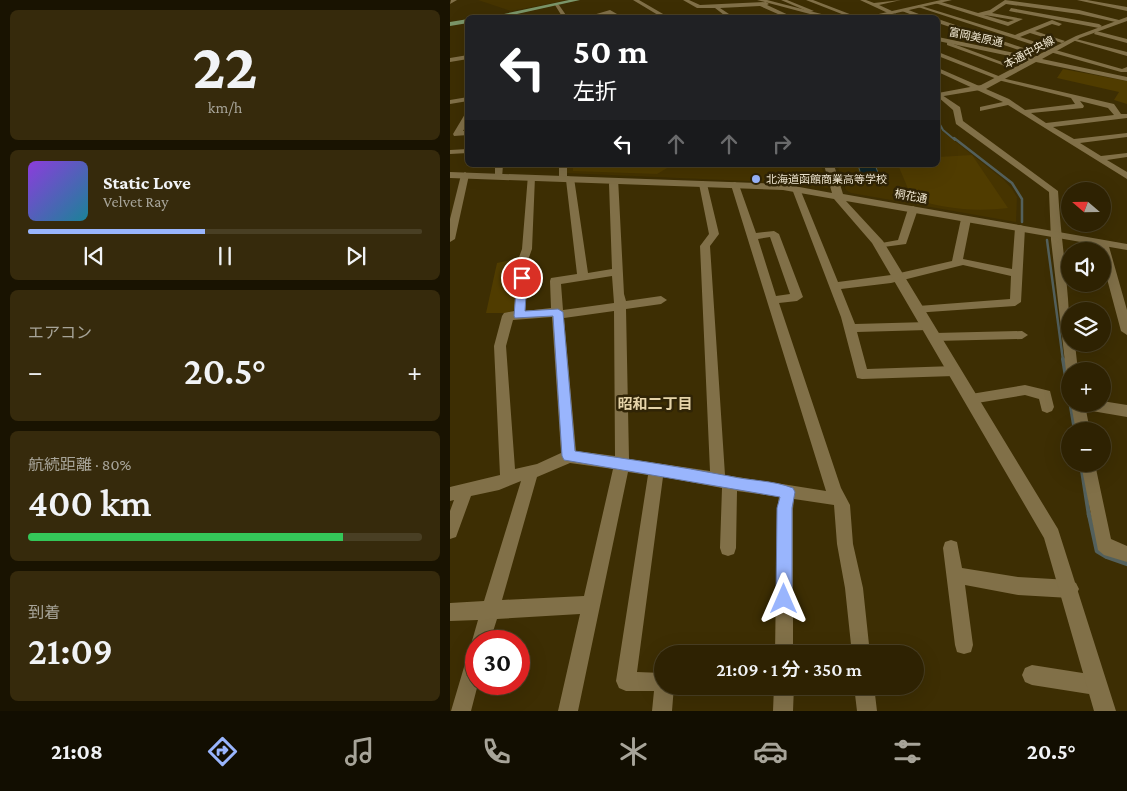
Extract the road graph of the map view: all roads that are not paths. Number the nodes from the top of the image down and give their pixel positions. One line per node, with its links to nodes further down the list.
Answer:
1 (455, 0): 14 (street)
2 (576, 0): 38 (main road)
3 (586, 0): 21 (main road)
4 (635, 0): 43 (street)
5 (685, 0): 25 (street)
6 (731, 0): 22 (street)
7 (783, 0): 32 (street)
8 (808, 0): 19 (street)
9 (862, 0): 20 (street)
10 (899, 0): 20 (street)
11 (916, 0): 17 (street)
12 (948, 0): 17 (street); 24 (street)
13 (1078, 0): 28 (street)
14 (450, 2)
15 (832, 2): 19 (street)
16 (763, 3): 22 (street); 45 (street); 46 (street)
17 (936, 3): 23 (street); 49 (street)
18 (1026, 4): 27 (street); 30 (street); 36 (street)
19 (822, 5): 47 (street)
20 (874, 5): 37 (street)
21 (557, 6): 39 (main road); 40 (street)
22 (748, 6): 26 (street)
23 (920, 6): 31 (street); 67 (street)
24 (974, 6)
25 (699, 7): 26 (street); 29 (street)
26 (717, 7): 44 (street)
27 (1049, 7): 34 (street); 50 (street)
28 (1127, 8)
29 (688, 9)
30 (995, 9): 33 (street); 36 (street)
31 (904, 10): 37 (street); 48 (street)
32 (811, 11)
33 (985, 11): 49 (street); 49 (street)
34 (1072, 11): 51 (street); 52 (street)
35 (800, 12): 45 (street)
36 (1017, 12): 50 (street)
37 (895, 14)
38 (503, 15)
39 (514, 15)
40 (564, 15)
41 (597, 15): 42 (street)
42 (616, 15)
43 (662, 15)
44 (728, 15)
45 (787, 15)
46 (820, 15)
47 (850, 15)
48 (918, 15)
49 (978, 15)
50 (1040, 16): 51 (street)
51 (1064, 20): 58 (street)
52 (1123, 20): 56 (street, 本通中央線)
53 (465, 22): 55 (main road)
54 (940, 22): 66 (street)
55 (450, 25)
56 (1110, 25): 61 (street); 68 (street, 本通中央線)
57 (1041, 26): 60 (street); 62 (street); 63 (street)
58 (1099, 26)
59 (940, 29): 69 (street)
60 (1048, 29)
61 (1127, 29)
62 (1029, 31): 67 (street); 72 (street)
63 (1085, 31)
64 (1064, 33): 68 (street)
65 (1096, 33): 70 (street)
66 (981, 35): 69 (street); 78 (street)
67 (1015, 37): 74 (street)
68 (1073, 37): 74 (street, 本通中央線); 76 (street)
69 (970, 39): 73 (street); 75 (street)
70 (1122, 39)
71 (940, 40): 73 (street, 富岡美原通)
72 (1062, 41)
73 (953, 44): 78 (street, 富岡美原通); 83 (street)
74 (1051, 49): 78 (street, 本通中央線); 81 (street)
75 (1010, 53)
76 (1127, 54)
77 (940, 55): 87 (street)
78 (1035, 57): 83 (street, 本通中央線); 88 (street, 富岡美原通)
79 (465, 58): 80 (street)
80 (450, 60)
81 (1085, 60): 82 (street); 84 (street)
82 (1076, 66)
83 (1018, 69): 86 (street, 本通中央線)
84 (1127, 69)
85 (940, 71): 89 (street)
86 (1008, 74): 87 (street, 本通中央線); 93 (street)
87 (999, 78): 89 (street, 本通中央線); 92 (street)
88 (1127, 79)
89 (977, 88): 90 (street, 本通中央線); 96 (street)
90 (940, 96)
91 (940, 97): 125 (street)
92 (1074, 97): 98 (street); 99 (street)
93 (1112, 99)
94 (465, 100): 95 (street)
95 (450, 102)
96 (1009, 103): 97 (street); 98 (street)
97 (983, 109)
98 (1024, 112): 101 (street)
99 (1123, 116): 101 (street)
100 (465, 121): 102 (street)
101 (1046, 126): 104 (street)
102 (465, 133)
103 (1127, 135): 104 (street)
104 (1072, 142): 108 (street)
105 (465, 150): 106 (street)
106 (450, 152)
107 (1127, 155): 108 (street)
108 (1099, 159): 114 (street)
109 (563, 167): 116 (street)
110 (830, 167): 121 (street)
111 (499, 170): 113 (street, 桐花通); 115 (street, 桐花通)
112 (450, 175): 113 (street, 桐花通)
113 (466, 175): 127 (street)
114 (1127, 176)
115 (531, 177): 116 (street, 桐花通); 144 (street)
116 (566, 178): 117 (street, 桐花通); 136 (street)
117 (615, 180): 118 (street, 桐花通); 133 (street)
118 (703, 184): 119 (street, 桐花通); 161 (street)
119 (736, 185): 120 (street, 桐花通); 126 (street)
120 (796, 189): 121 (street, 桐花通); 138 (street)
121 (838, 196): 122 (street, 桐花通); 130 (street)
122 (913, 209): 123 (street, 桐花通); 130 (street)
123 (966, 218): 124 (street, 桐花通); 132 (street)
124 (1020, 228): 125 (street, 桐花通); 135 (street)
125 (1055, 235): 128 (street, 桐花通); 149 (street)
126 (752, 237): 140 (street); 140 (street)
127 (450, 239)
128 (1097, 242)
129 (1111, 244): 131 (street, 桐花通)
130 (880, 246): 137 (street)
131 (1127, 247)
132 (958, 263): 135 (street); 137 (street)
133 (616, 272): 136 (street); 141 (street)
134 (1111, 272): 146 (street)
135 (1016, 273): 142 (street)
136 (583, 276): 143 (street)
137 (898, 277): 138 (street); 142 (street)
138 (835, 286): 145 (street)
139 (661, 300): 141 (street)
140 (772, 300): 164 (street)
141 (620, 306): 143 (street); 156 (street)
142 (918, 310): 147 (street)
143 (558, 314): 144 (street); 155 (street)
144 (519, 316): 160 (street)
145 (850, 328): 147 (street); 150 (street)
146 (1127, 331)
147 (932, 332): 148 (street); 150 (street)
148 (1022, 335)
149 (1071, 362)
150 (954, 371): 151 (street)
151 (971, 399): 152 (street); 170 (street)
152 (1047, 407)
153 (1111, 408): 154 (street)
154 (1127, 411)
155 (569, 456): 156 (street); 158 (street)
156 (622, 464): 157 (street); 171 (street)
157 (656, 470): 161 (street); 179 (street)
158 (531, 472): 160 (street); 172 (street)
159 (1090, 472): 168 (street)
160 (508, 478): 162 (street)
161 (724, 481): 163 (street); 166 (street)
162 (458, 492): 165 (street)
163 (788, 492): 164 (street); 176 (street)
164 (838, 498): 177 (street)
165 (450, 531)
166 (728, 548)
167 (951, 548): 169 (street)
168 (1127, 554)
169 (955, 577): 170 (street); 175 (street)
170 (1070, 589): 190 (street)
171 (590, 604): 172 (street); 186 (street)
172 (490, 610): 173 (street); 174 (street)
173 (450, 612)
174 (484, 630)
175 (964, 644)
176 (784, 645)
177 (860, 645)
178 (1032, 675): 180 (street)
179 (654, 682)
180 (1089, 684)
181 (465, 695): 185 (street)
182 (663, 695): 187 (street)
183 (784, 695): 188 (street)
184 (865, 695): 189 (street)
185 (461, 711)
186 (568, 711)
187 (662, 711)
188 (783, 711)
189 (867, 711)
190 (1106, 711)

